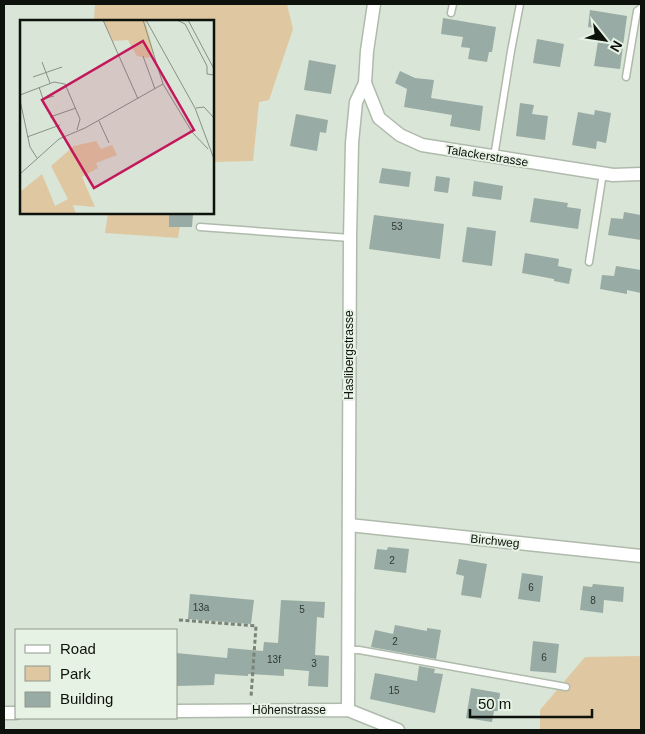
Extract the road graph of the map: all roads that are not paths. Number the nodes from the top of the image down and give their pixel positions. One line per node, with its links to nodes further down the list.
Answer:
1 (374, 4): 7 (street, Haslibergstrasse)
2 (453, 4): 5 (lane)
3 (520, 4): 8 (lane)
4 (641, 8): 6 (lane)
5 (451, 13)
6 (626, 76)
7 (365, 83): 8 (street, Talackerstrasse); 12 (street, Haslibergstrasse)
8 (494, 157): 9 (street, Talackerstrasse)
9 (603, 173): 10 (street, Talackerstrasse); 13 (lane)
10 (641, 174)
11 (200, 227): 12 (lane)
12 (350, 238): 14 (street, Haslibergstrasse)
13 (589, 262)
14 (348, 526): 15 (street, Birchweg); 16 (street, Haslibergstrasse)
15 (641, 556)
16 (348, 650): 17 (lane); 18 (street, Haslibergstrasse)
17 (566, 687)
18 (348, 710): 19 (street, Höhenstrasse); 20 (street, Höhenstrasse)
19 (178, 711)
20 (398, 730)

